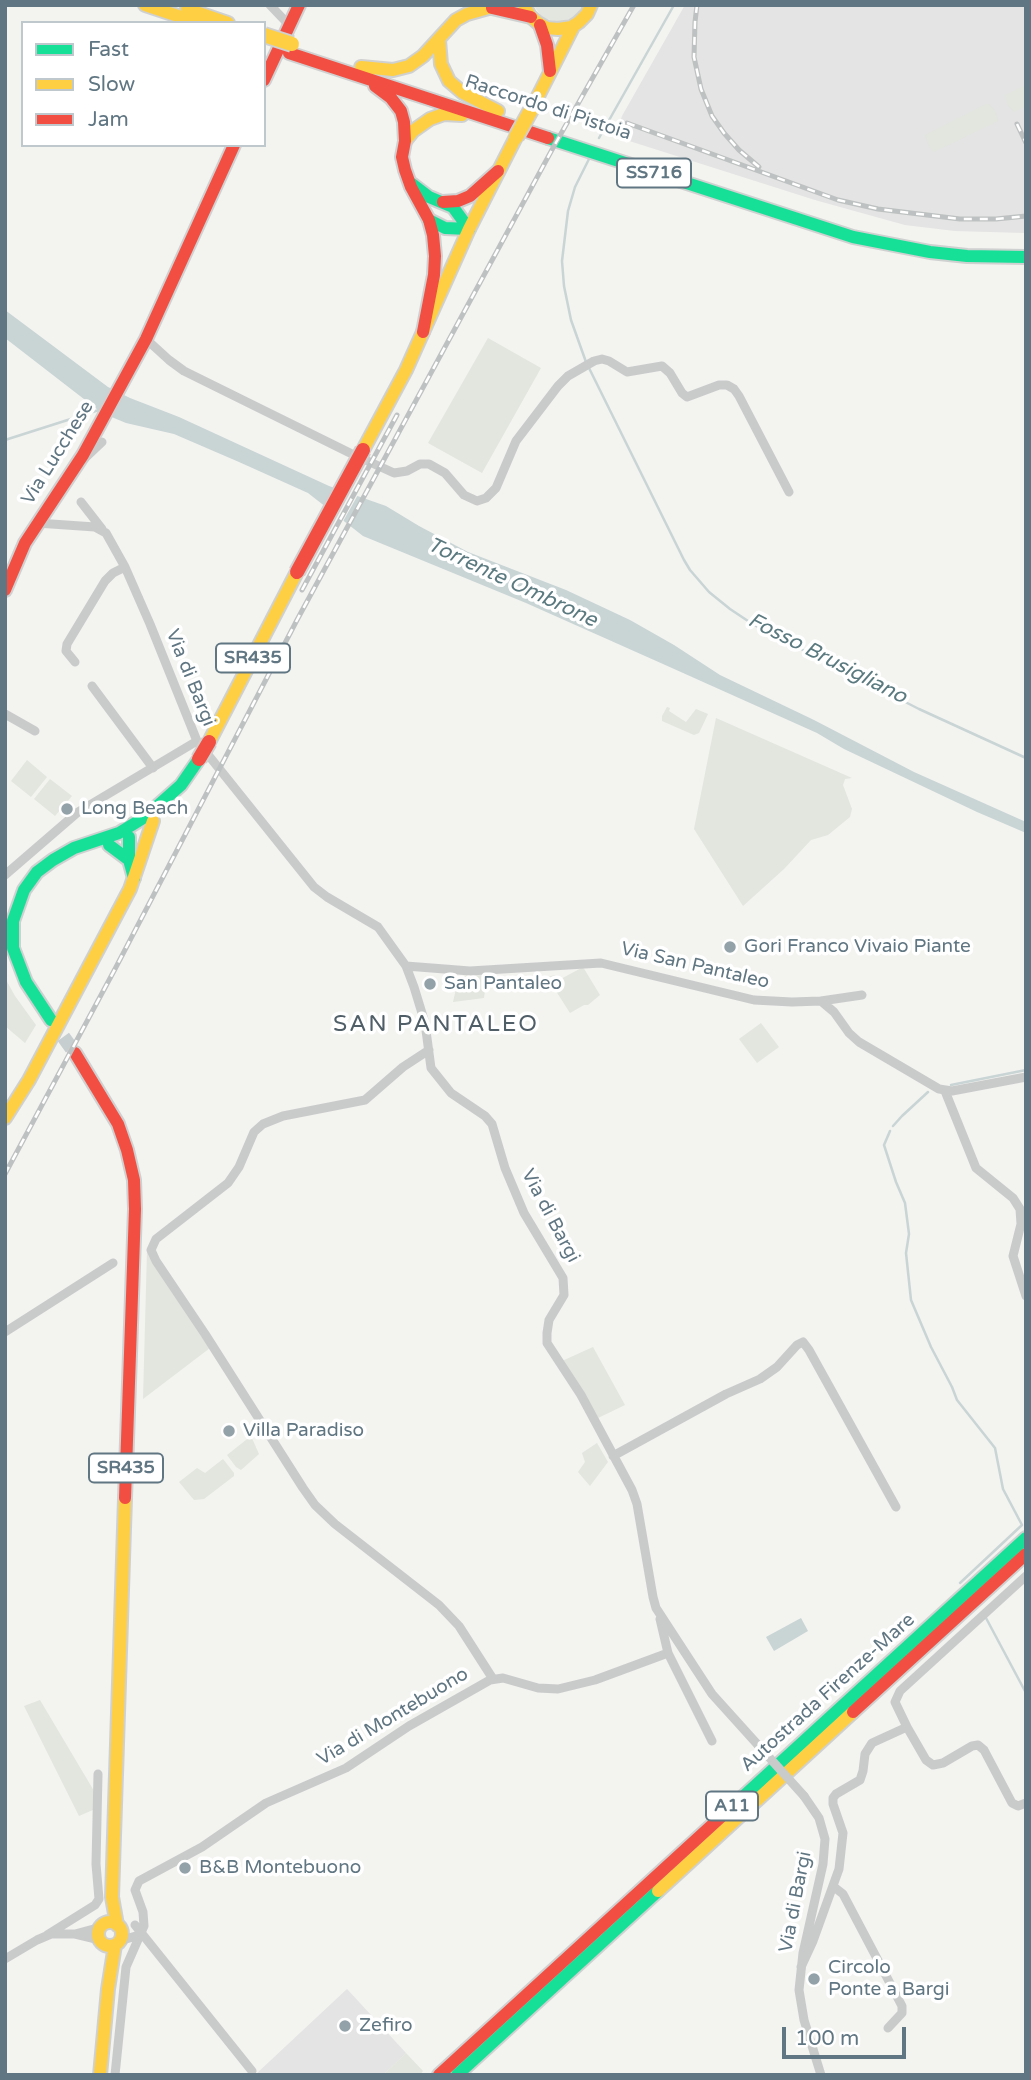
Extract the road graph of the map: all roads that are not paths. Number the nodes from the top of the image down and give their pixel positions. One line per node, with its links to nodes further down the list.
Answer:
1 (145, 5): 8 (main road)
2 (175, 5): 9 (main road)
3 (270, 5): 11 (street)
4 (299, 5): 11 (main road)
5 (591, 5): 10 (main road, SR435)
6 (496, 6): 7 (main road); 13 (main road)
7 (532, 16): 10 (main road); 18 (main road)
8 (193, 21)
9 (222, 21)
10 (574, 25): 18 (main road, SR435)
11 (289, 26): 19 (main road)
12 (266, 36): 15 (main road, Raccordo di Pistoia / SS716, bridge)
13 (439, 40): 16 (main road); 20 (main road)
14 (266, 44): 15 (main road, Raccordo di Pistoia / SS716)
15 (291, 48): 16 (main road, Raccordo di Pistoia / SS716); 17 (main road, Raccordo di Pistoia / SS716)
16 (360, 67): 20 (main road, Raccordo di Pistoia / SS716)
17 (344, 71): 20 (main road, Raccordo di Pistoia / SS716); 21 (main road)
18 (550, 72): 23 (main road, SR435, bridge)
19 (266, 76)
20 (495, 116): 21 (main road); 28 (main road, Raccordo di Pistoia / SS716); 29 (main road, Raccordo di Pistoia / SS716)
21 (405, 141): 24 (main road)
22 (233, 147): 31 (main road, Via Lucchese)
23 (498, 171): 25 (main road); 27 (main road, SR435)
24 (410, 183): 25 (main road); 26 (main road)
25 (443, 202): 27 (main road)
26 (429, 220): 27 (main road); 30 (main road)
27 (469, 229): 30 (main road, SR435)
28 (1026, 248)
29 (1026, 257)
30 (423, 332): 43 (main road, SR435, bridge)
31 (146, 339): 32 (street); 34 (main road, Via Lucchese)
32 (789, 492)
33 (81, 502): 35 (street, Via di Bargi)
34 (37, 523): 35 (street); 36 (main road, Via Lucchese)
35 (102, 529): 37 (street, Via di Bargi)
36 (10, 567): 38 (main road, Via Lucchese)
37 (125, 567): 39 (street); 43 (street, Via di Bargi)
38 (5, 590)
39 (75, 662)
40 (92, 686): 45 (street)
41 (5, 714): 42 (street)
42 (35, 731)
43 (203, 742): 44 (main road, SR435, bridge); 45 (street); 54 (street, Via di Bargi)
44 (197, 764): 46 (main road, SR435); 47 (main road)
45 (153, 768): 52 (street)
46 (153, 821): 47 (main road, SR435); 49 (main road)
47 (131, 833): 48 (main road, SR435); 49 (main road); 50 (main road); 51 (main road)
48 (109, 845): 50 (main road, SR435); 51 (main road)
49 (142, 852): 53 (main road)
50 (64, 855): 57 (main road, SR435)
51 (129, 860): 53 (main road)
52 (5, 875)
53 (134, 878): 62 (main road)
54 (406, 966): 56 (street, Via San Pantaleo); 58 (street, Via di Bargi)
55 (862, 995): 56 (street, Via San Pantaleo)
56 (821, 1001): 61 (street)
57 (51, 1020)
58 (429, 1050): 66 (street, Via di Bargi); 73 (street)
59 (75, 1053): 80 (main road, SR435)
60 (1026, 1077): 61 (street)
61 (945, 1091): 64 (street)
62 (5, 1118)
63 (113, 1262): 65 (street)
64 (1026, 1297)
65 (5, 1332)
66 (613, 1456): 67 (street); 71 (street, Via di Bargi)
67 (896, 1507)
68 (1026, 1538): 90 (main road, Autostrada Firenze-Mare / A11)
69 (1026, 1553): 91 (main road, Autostrada Firenze-Mare / A11)
70 (1026, 1576): 74 (street)
71 (659, 1614): 72 (street); 85 (street, Via di Bargi, bridge)
72 (668, 1653): 73 (street, Via di Montebuono); 75 (street)
73 (493, 1679): 79 (street, Via di Montebuono)
74 (907, 1727): 77 (street); 78 (street)
75 (712, 1741)
76 (99, 1774): 82 (street)
77 (1026, 1803)
78 (834, 1886): 85 (street); 86 (street)
79 (144, 1916): 80 (street); 81 (street, Via di Montebuono)
80 (114, 1934): 81 (street); 81 (street); 82 (street); 83 (street); 88 (main road)
81 (142, 1934): 83 (street); 87 (street)
82 (47, 1935): 84 (street)
83 (133, 1951): 89 (street)
84 (5, 1959)
85 (801, 1967): 92 (street, Via di Bargi)
86 (888, 2028)
87 (252, 2071)
88 (100, 2075)
89 (114, 2075)
90 (439, 2075)
91 (457, 2075)
92 (821, 2075)

